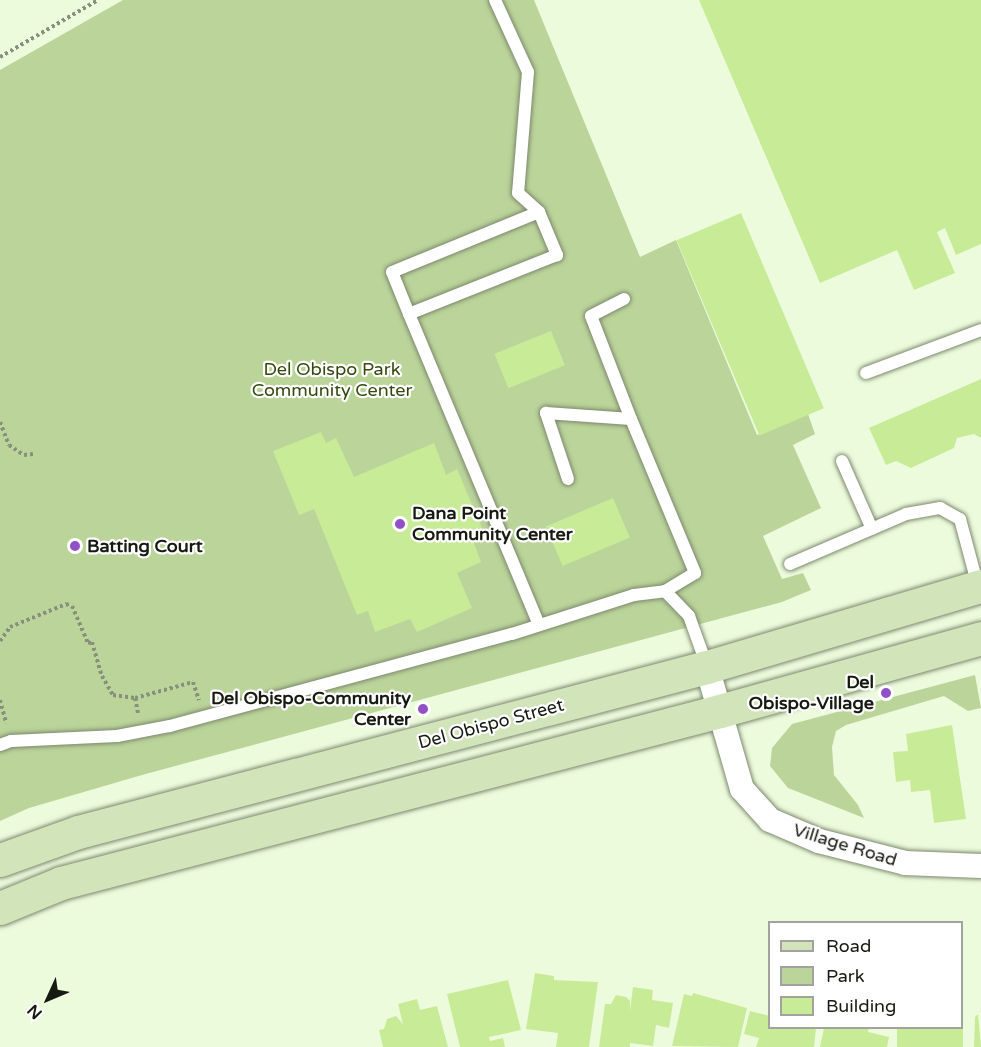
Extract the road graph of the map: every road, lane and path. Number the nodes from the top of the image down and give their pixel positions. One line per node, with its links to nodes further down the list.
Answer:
1 (98, 0): 3 (path)
2 (495, 0): 4 (lane)
3 (0, 57)
4 (539, 212): 6 (lane); 6 (lane)
5 (624, 300): 9 (lane)
6 (409, 314): 18 (lane)
7 (981, 330): 8 (lane)
8 (866, 373)
9 (631, 419): 13 (lane); 17 (lane)
10 (0, 422): 11 (path)
11 (33, 454)
12 (842, 461): 14 (lane)
13 (568, 479)
14 (872, 529): 15 (lane); 16 (lane)
15 (790, 564)
16 (980, 587): 21 (main road, Del Obispo Street)
17 (665, 591): 18 (lane); 21 (lane)
18 (539, 625): 24 (lane)
19 (981, 638): 23 (main road)
20 (0, 641): 22 (path)
21 (707, 667): 23 (street, Village Road); 27 (main road, Del Obispo Street)
22 (135, 698): 24 (path); 25 (path)
23 (720, 711): 28 (street, Village Road); 29 (main road)
24 (204, 717): 25 (lane)
25 (141, 732): 26 (lane)
26 (0, 745)
27 (0, 860)
28 (981, 866)
29 (0, 908)

